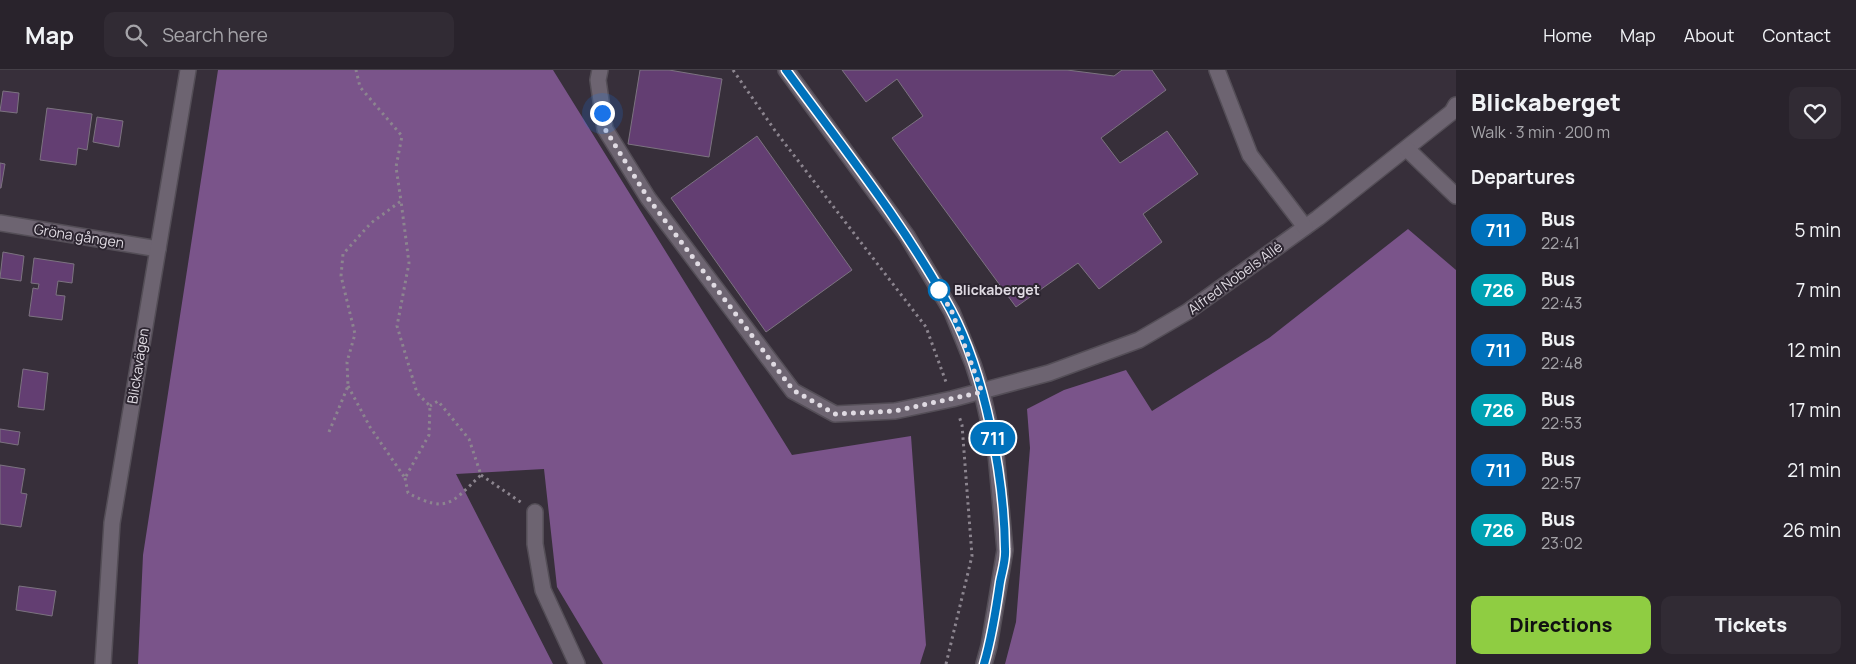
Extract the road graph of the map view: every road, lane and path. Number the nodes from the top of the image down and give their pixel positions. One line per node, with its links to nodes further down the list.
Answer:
1 (188, 70): 13 (street, Blickavägen)
2 (356, 70): 10 (path)
3 (600, 70): 16 (street, Alfred Nobels Allé)
4 (733, 70): 16 (path)
5 (786, 70): 15 (street)
6 (1217, 70): 12 (street)
7 (1456, 105): 8 (street, Alfred Nobels Allé)
8 (1407, 149): 9 (street); 12 (street, Alfred Nobels Allé)
9 (1456, 196)
10 (401, 201): 14 (path); 17 (path)
11 (0, 223): 13 (street, Gröna gången)
12 (1305, 228): 15 (street, Alfred Nobels Allé)
13 (158, 249): 22 (street, Blickavägen)
14 (348, 386): 18 (path); 20 (path)
15 (982, 392): 16 (street, Alfred Nobels Allé); 25 (street)
16 (952, 399): 24 (path)
17 (430, 406): 19 (path); 20 (path)
18 (329, 432)
19 (481, 475): 20 (path); 21 (path)
20 (406, 478)
21 (535, 512): 23 (street)
22 (104, 664)
23 (577, 664)
24 (946, 664)
25 (984, 664)

